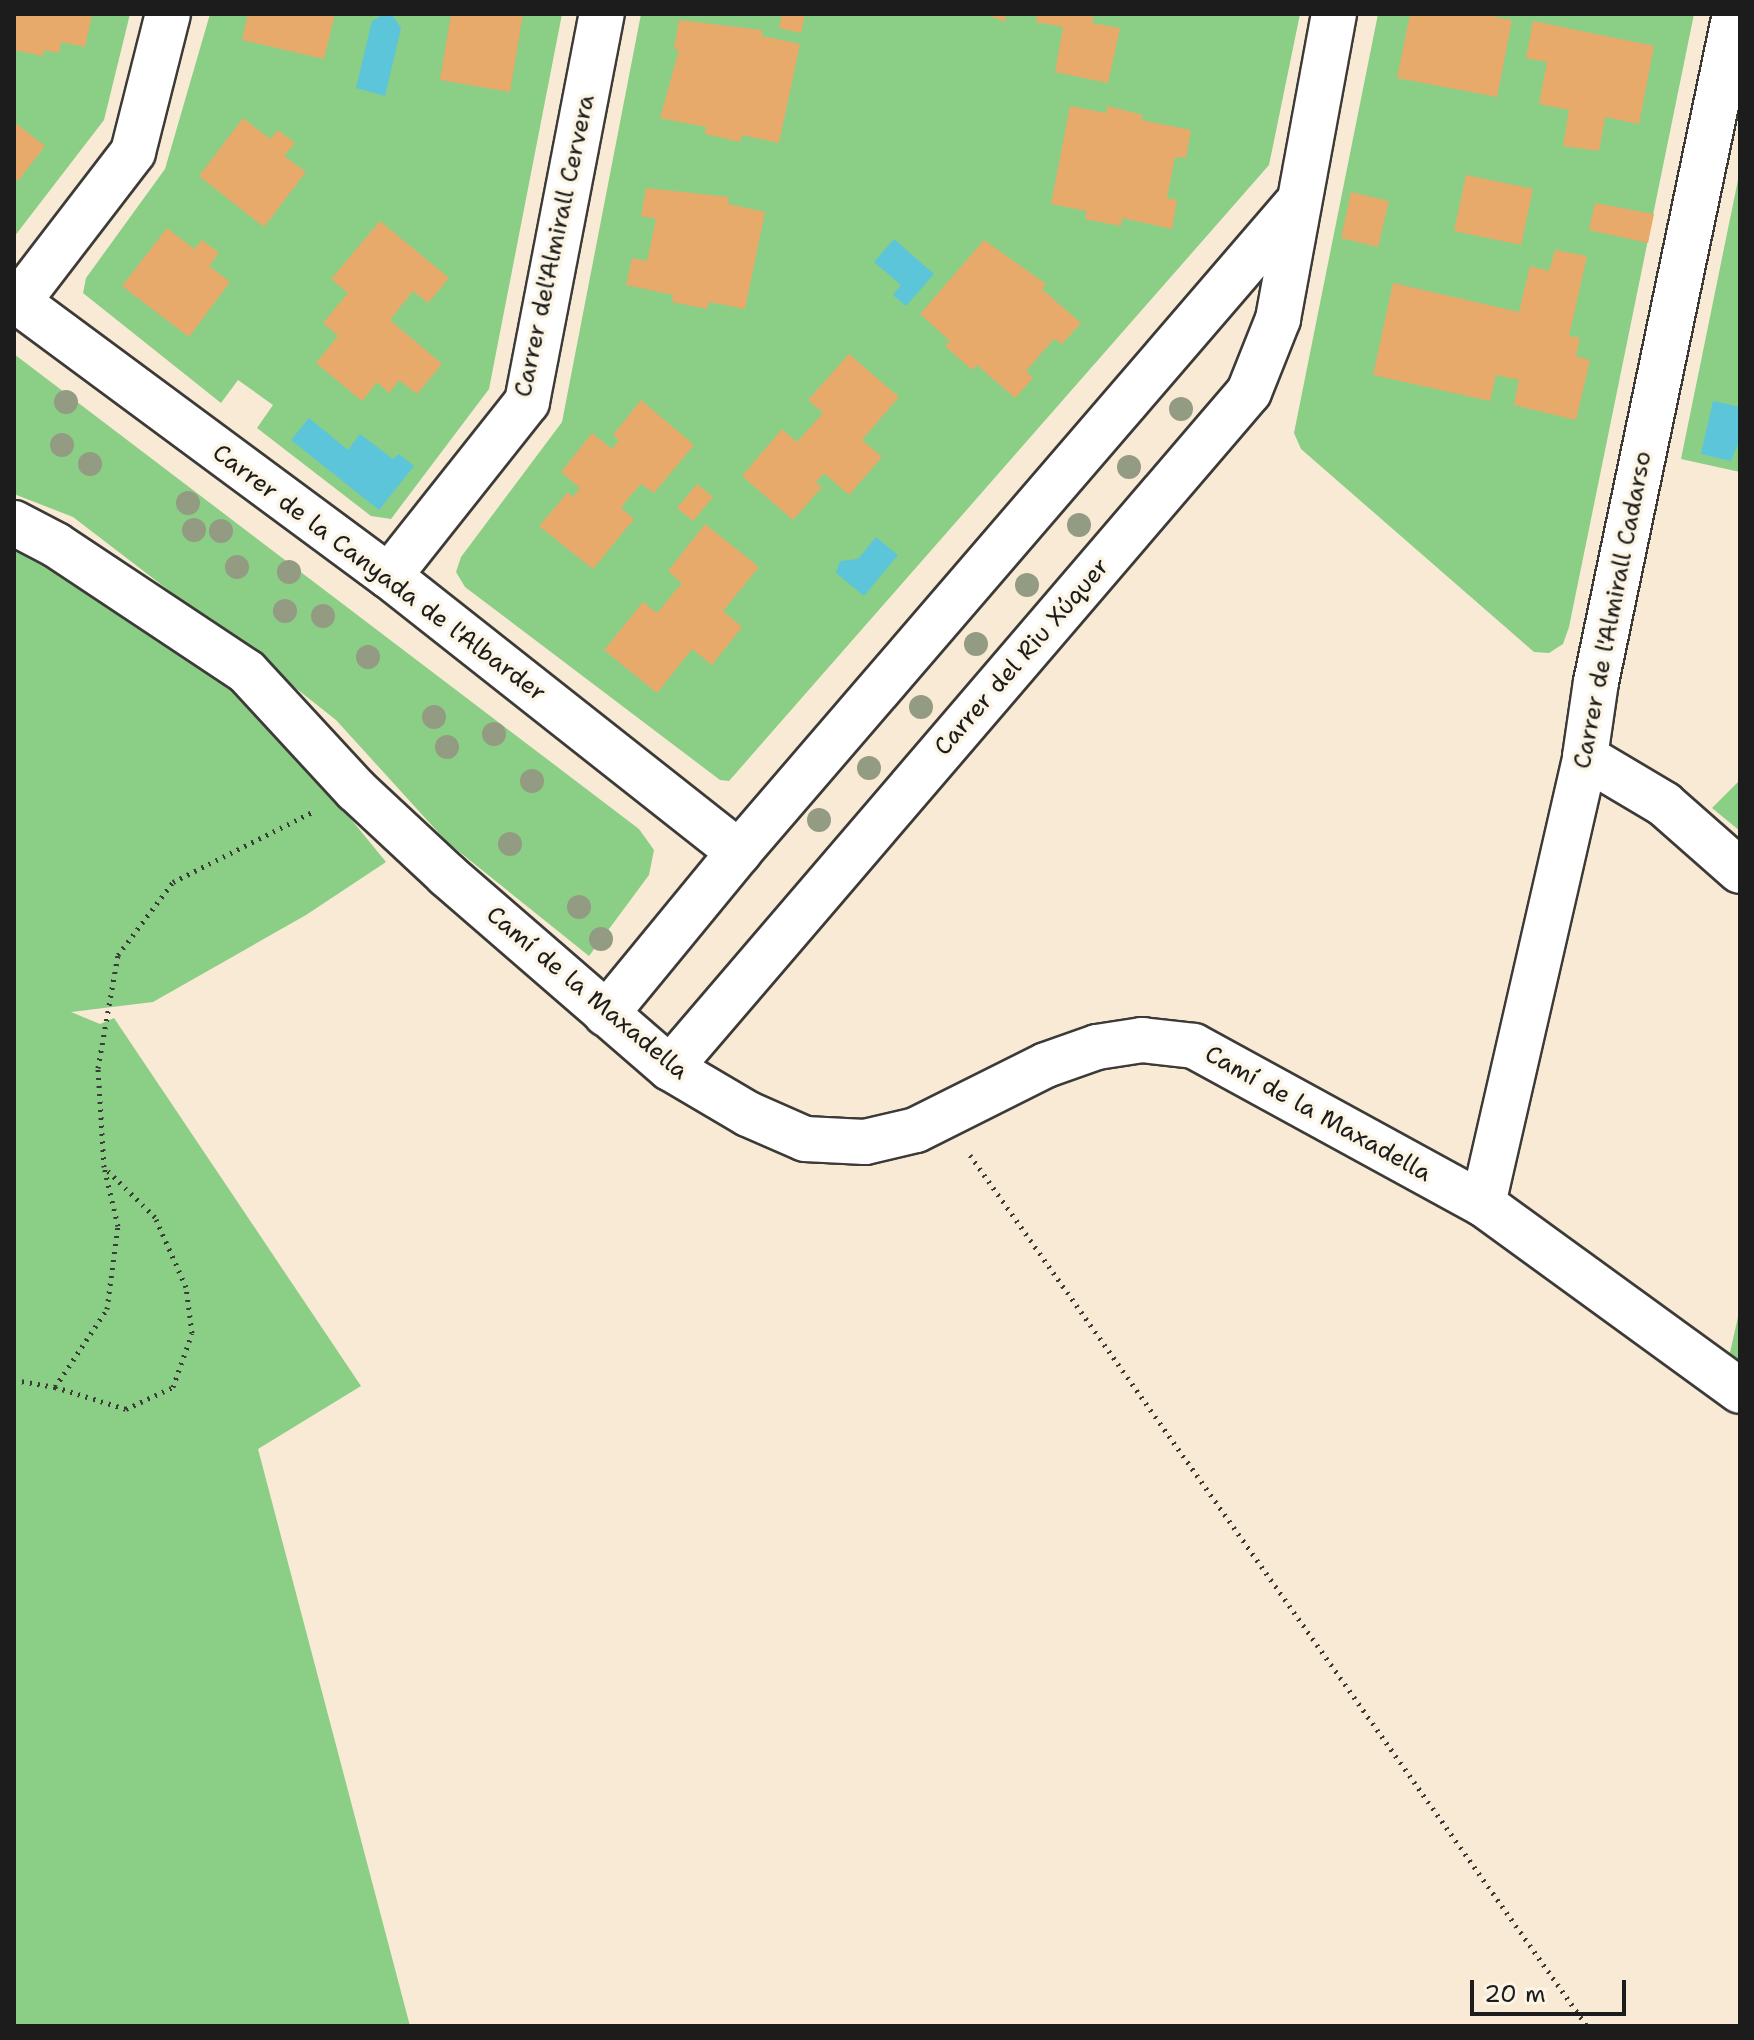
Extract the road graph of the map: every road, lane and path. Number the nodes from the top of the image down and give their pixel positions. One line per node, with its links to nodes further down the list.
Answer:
1 (168, 14): 6 (street)
2 (602, 14): 8 (street, Carrer del'Almirall Cervera)
3 (1334, 14): 5 (street, Carrer del Riu Xúquer)
4 (1735, 14): 9 (street, Carrer de l'Almirall Cadarso)
5 (1294, 207): 11 (street, Carrer del Riu Xúquer); 14 (street, Carrer del Riu Xúquer)
6 (16, 301): 8 (street, Carrer de la Canyada de l'Albarder)
7 (14, 523): 10 (street, Camí de la Maxadella)
8 (389, 576): 11 (street, Carrer de la Canyada de l'Albarder)
9 (1585, 757): 12 (street); 17 (street, Carrer de l'Almirall Cadarso)
10 (356, 790): 13 (street, Camí de la Maxadella); 16 (path)
11 (739, 852): 13 (street, Carrer del Riu Xúquer)
12 (1740, 871)
13 (606, 1014): 14 (street, Camí de la Maxadella)
14 (670, 1068): 15 (street, Camí de la Maxadella)
15 (943, 1117): 17 (street, Camí de la Maxadella); 21 (path)
16 (104, 1167): 19 (path); 19 (path)
17 (1483, 1204): 20 (street, Camí de la Maxadella)
18 (14, 1380): 19 (path)
19 (55, 1387)
20 (1740, 1391)
21 (1587, 2026)

